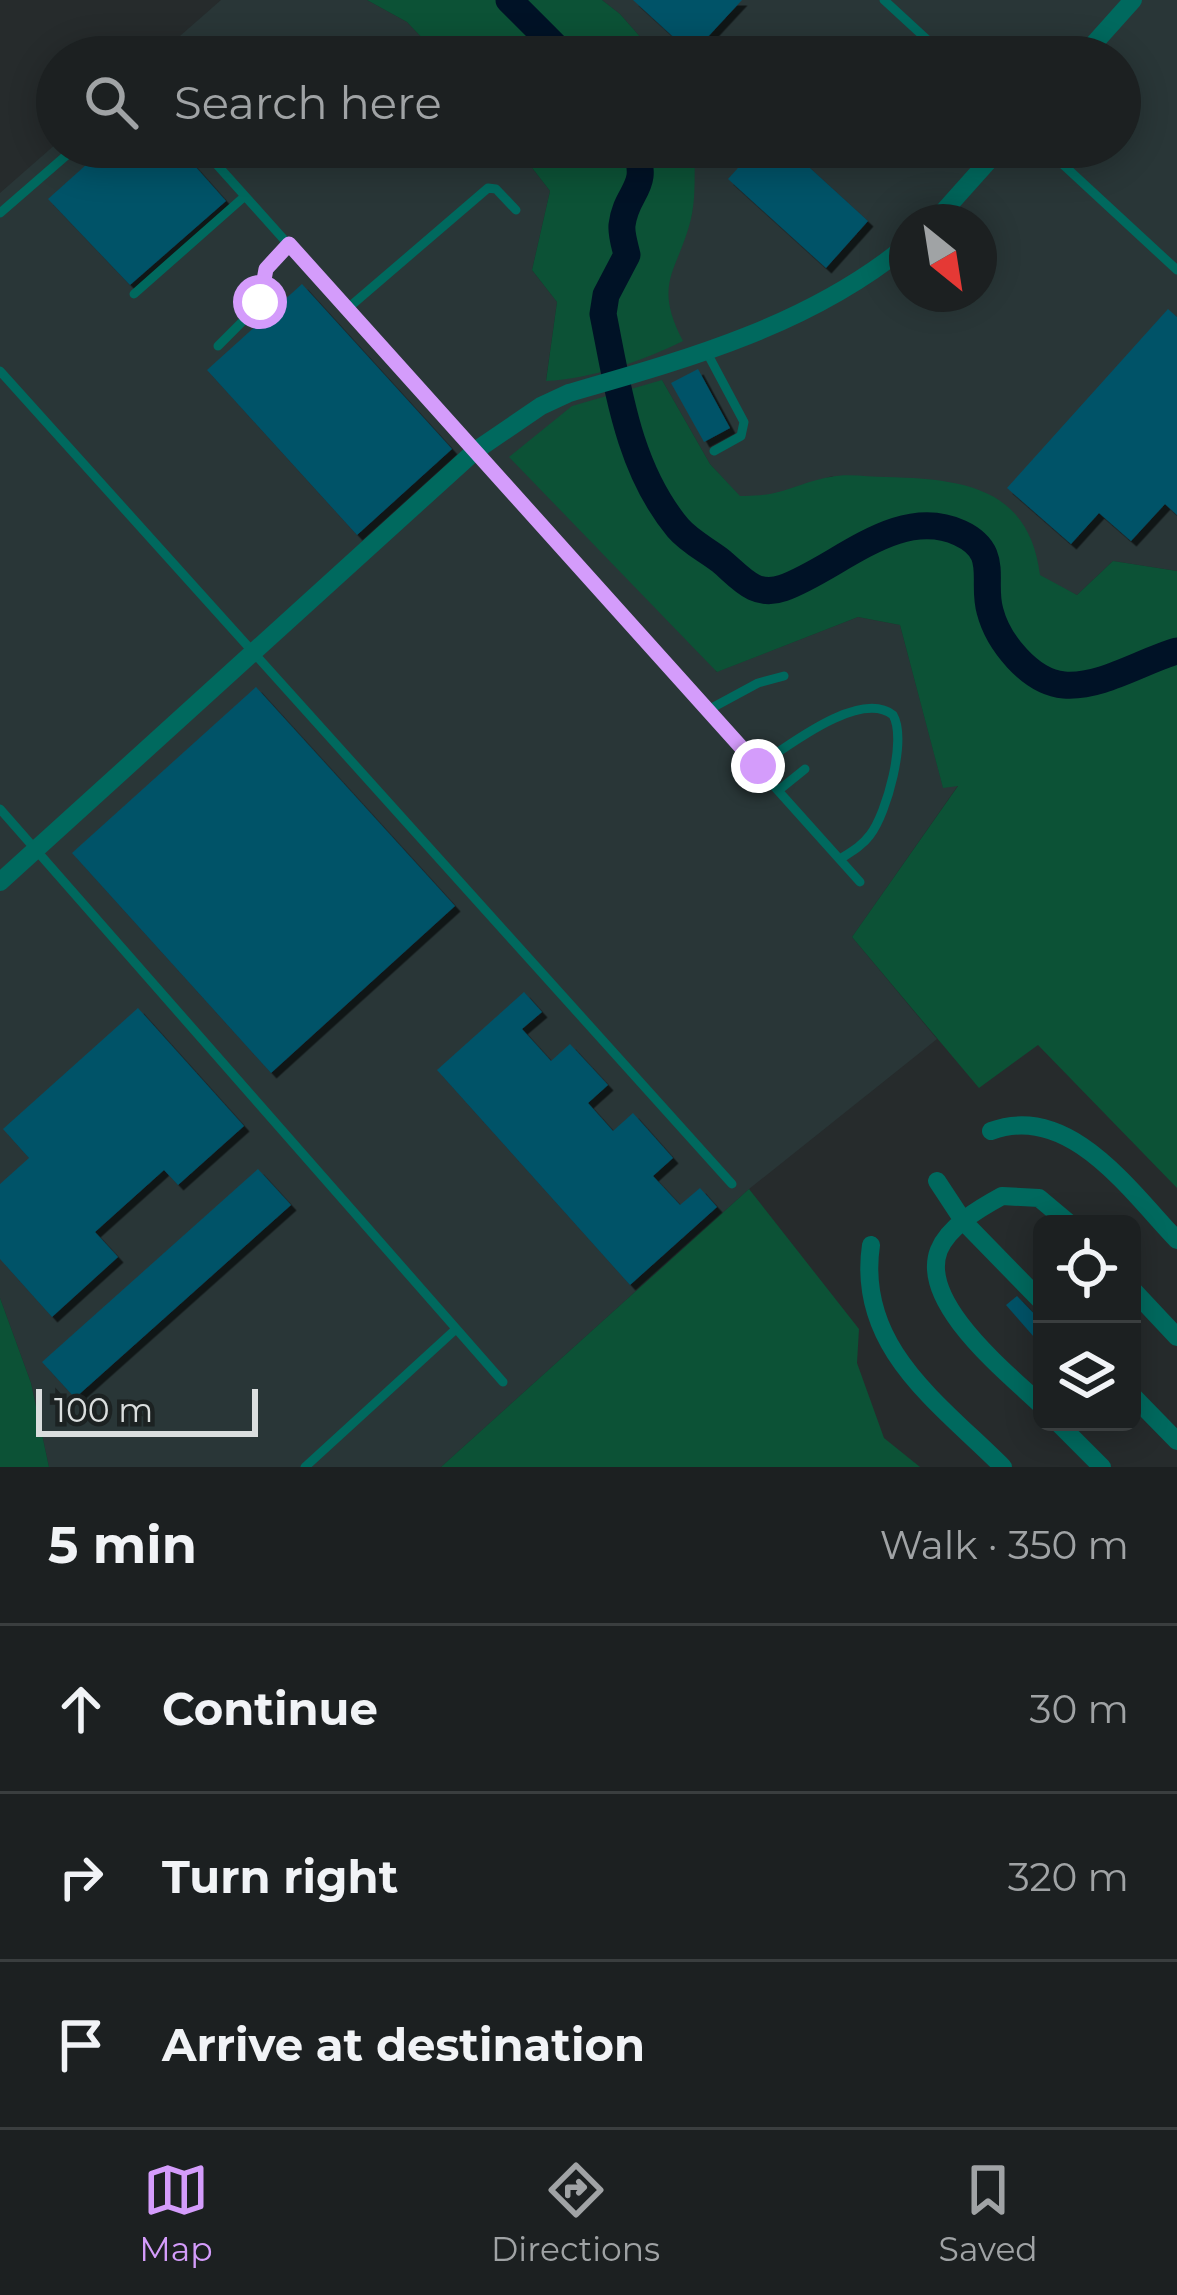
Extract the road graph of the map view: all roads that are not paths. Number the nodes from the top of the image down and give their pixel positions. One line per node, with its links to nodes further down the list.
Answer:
1 (884, 0): 3 (lane)
2 (1133, 0): 4 (street)
3 (923, 36)
4 (1101, 36)
5 (52, 168): 12 (lane)
6 (220, 168): 9 (lane)
7 (982, 168): 10 (street)
8 (1068, 168): 15 (lane)
9 (245, 196): 13 (lane); 16 (lane)
10 (950, 204)
11 (516, 210): 17 (lane)
12 (0, 213)
13 (289, 244): 17 (lane); 18 (lane)
14 (889, 257): 19 (street)
15 (1177, 270)
16 (134, 294)
17 (347, 309): 21 (lane)
18 (218, 346)
19 (705, 349): 21 (street); 22 (lane)
20 (0, 370): 23 (lane)
21 (476, 451): 23 (street); 25 (lane)
22 (714, 451)
23 (255, 653): 30 (street); 38 (lane)
24 (784, 676): 25 (lane)
25 (708, 710): 26 (lane)
26 (758, 766): 28 (lane); 31 (lane)
27 (806, 769): 28 (lane)
28 (779, 790): 31 (lane)
29 (0, 809): 30 (lane)
30 (37, 849): 32 (street); 45 (lane)
31 (840, 859): 33 (lane)
32 (0, 882)
33 (860, 882)
34 (1030, 1102): 35 (street)
35 (1028, 1123): 36 (street); 41 (street)
36 (991, 1131)
37 (937, 1181): 40 (street)
38 (732, 1184)
39 (1059, 1215): 40 (street)
40 (964, 1222): 43 (street); 48 (street)
41 (1177, 1240)
42 (871, 1245): 54 (street)
43 (1033, 1293)
44 (1141, 1299): 46 (street)
45 (457, 1329): 47 (lane); 53 (lane)
46 (1177, 1337)
47 (503, 1382)
48 (1033, 1397)
49 (1141, 1404): 51 (street)
50 (1067, 1431): 52 (street)
51 (1177, 1442)
52 (1087, 1451): 55 (street); 56 (street)
53 (305, 1467)
54 (1003, 1467)
55 (1069, 1467)
56 (1102, 1467)

